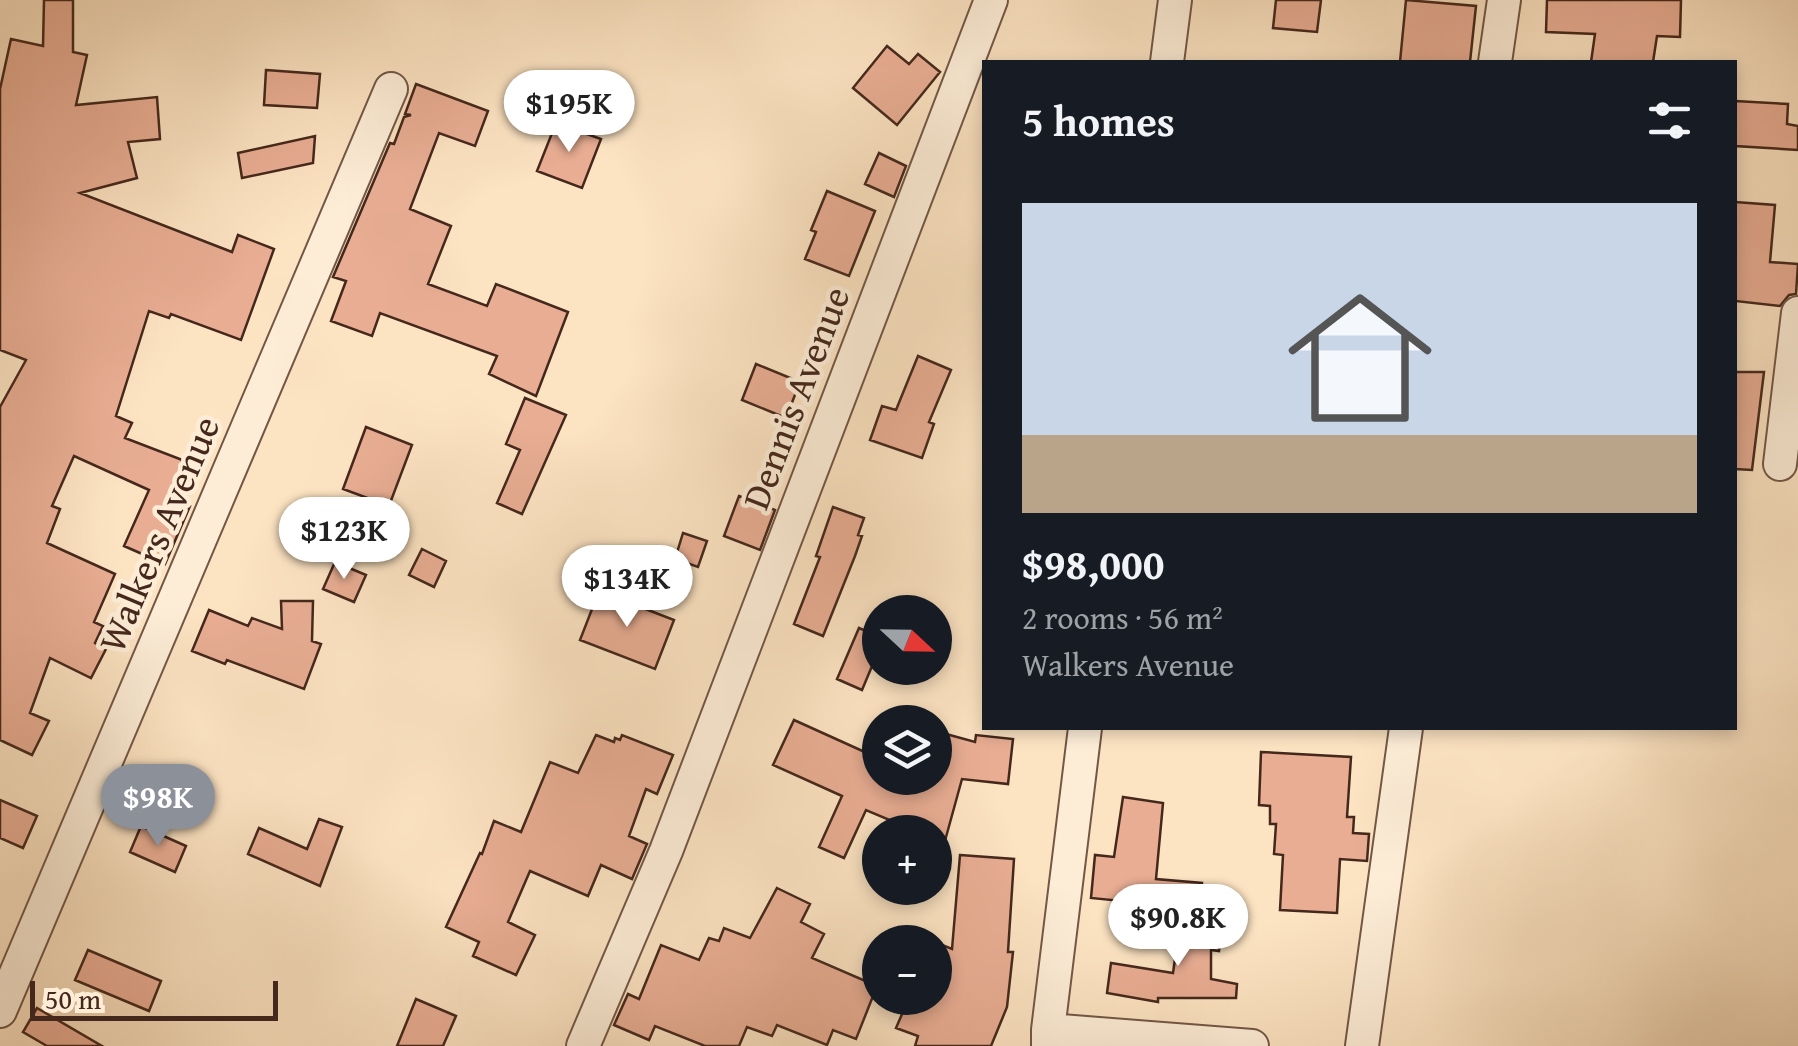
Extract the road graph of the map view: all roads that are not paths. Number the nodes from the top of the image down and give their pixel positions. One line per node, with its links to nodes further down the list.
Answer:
1 (990, 0): 13 (street, Dennis Avenue)
2 (1175, 0): 4 (street)
3 (1504, 0): 5 (street)
4 (1167, 60)
5 (1495, 60)
6 (391, 89): 11 (street, Walkers Avenue)
7 (1798, 312): 8 (street)
8 (1780, 464)
9 (1085, 730): 12 (street)
10 (1406, 730): 15 (street)
11 (0, 1011)
12 (1048, 1038): 14 (street)
13 (583, 1046)
14 (1252, 1046)
15 (1362, 1046)

